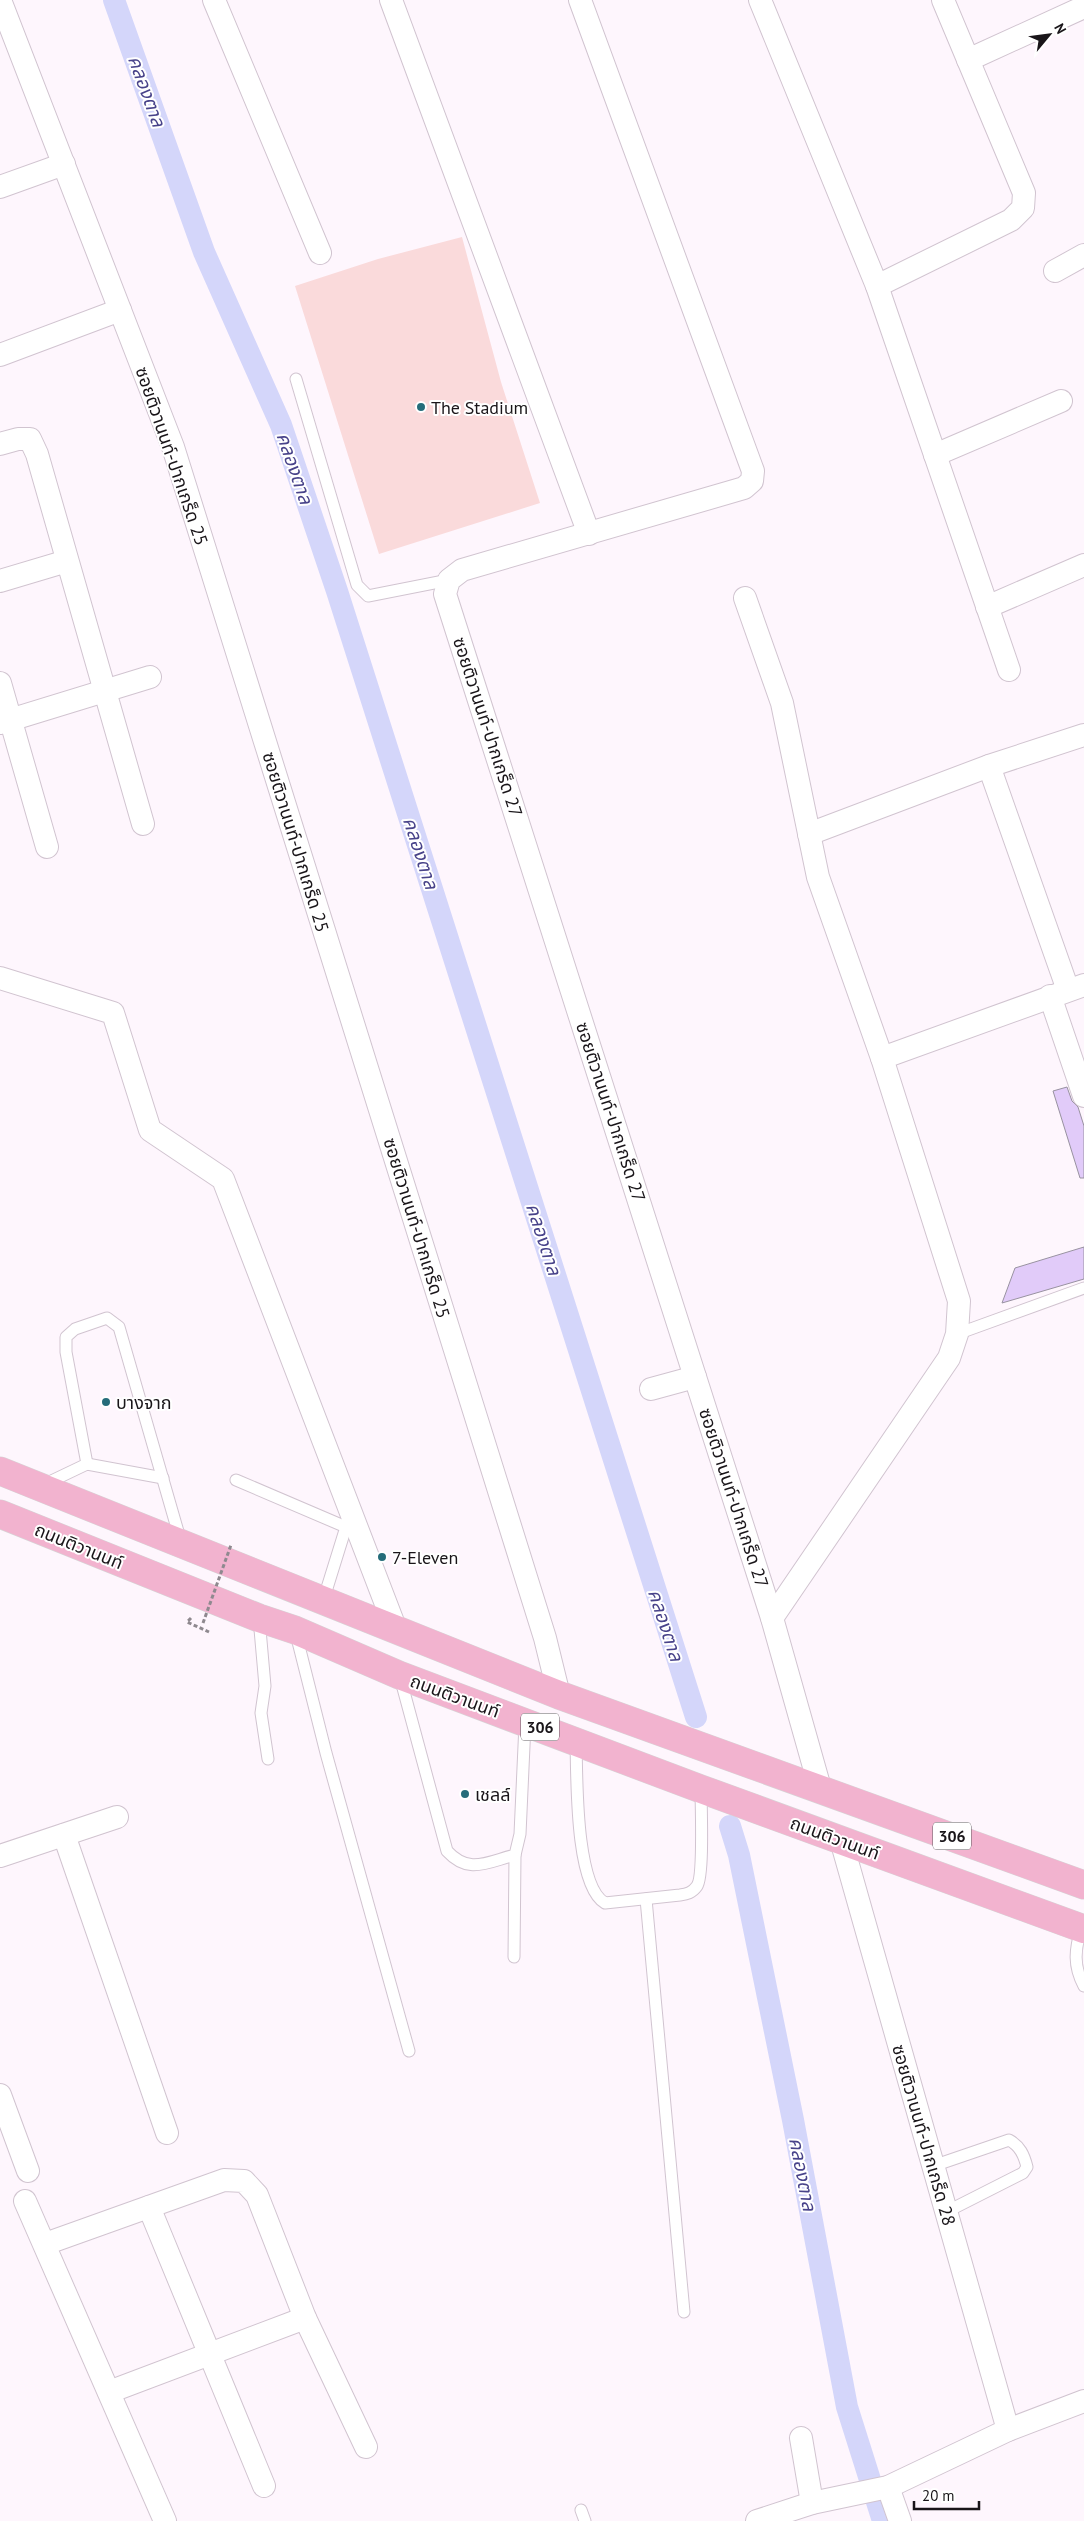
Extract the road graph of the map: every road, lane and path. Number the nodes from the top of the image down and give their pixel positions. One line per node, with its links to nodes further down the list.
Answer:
1 (214, 0): 11 (street)
2 (391, 0): 21 (street)
3 (580, 0): 21 (street)
4 (760, 0): 14 (street)
5 (943, 0): 8 (street)
6 (1084, 7): 8 (street)
7 (2, 8): 9 (street, ซอยติวานนท์-ปากเกร็ด 25)
8 (968, 60): 14 (street)
9 (64, 164): 10 (street); 15 (street, ซอยติวานนท์-ปากเกร็ด 25)
10 (0, 187)
11 (320, 253)
12 (1084, 255): 13 (street)
13 (1056, 271)
14 (877, 286): 20 (street)
15 (120, 310): 16 (street); 61 (street, ซอยติวานนท์-ปากเกร็ด 25)
16 (0, 355)
17 (296, 379): 24 (lane)
18 (1061, 401): 20 (street)
19 (0, 444): 22 (street)
20 (935, 455): 27 (street)
21 (589, 534): 24 (street)
22 (67, 561): 25 (street); 31 (street)
23 (1084, 565): 27 (street)
24 (449, 580): 44 (street, ซอยติวานนท์-ปากเกร็ด 27)
25 (0, 581)
26 (745, 598): 36 (street)
27 (988, 607): 28 (street)
28 (1009, 670)
29 (150, 678): 31 (street)
30 (0, 683): 32 (street)
31 (105, 691): 32 (street); 35 (street)
32 (5, 721): 37 (street)
33 (1084, 735): 34 (street)
34 (989, 766): 36 (street); 39 (street)
35 (143, 824)
36 (809, 834): 40 (street)
37 (48, 846)
38 (0, 978): 58 (street)
39 (1067, 991): 40 (street); 41 (street)
40 (882, 1058): 43 (street)
41 (1084, 1096)
42 (1084, 1288): 43 (lane)
43 (957, 1334): 56 (street)
44 (695, 1377): 45 (street); 56 (street, ซอยติวานนท์-ปากเกร็ด 27)
45 (651, 1389)
46 (87, 1464): 48 (lane); 48 (lane); 50 (lane)
47 (0, 1471): 50 (main road, 306)
48 (163, 1478): 52 (lane)
49 (236, 1480): 54 (lane)
50 (40, 1487): 52 (main road, 306)
51 (0, 1514): 55 (main road, ถนนติวานนท์ / 306)
52 (182, 1545): 54 (main road, 306)
53 (231, 1545): 59 (path, bridge)
54 (322, 1601): 58 (main road, 306)
55 (259, 1618): 57 (main road, ถนนติวานนท์ / 306); 64 (lane)
56 (772, 1618): 65 (street, ซอยติวานนท์-ปากเกร็ด 27)
57 (295, 1630): 60 (main road, ถนนติวานนท์ / 306); 77 (lane)
58 (396, 1630): 61 (main road, 306)
59 (209, 1632)
60 (399, 1675): 62 (main road, ถนนติวานนท์ / 306); 70 (lane)
61 (559, 1695): 65 (main road, 306)
62 (525, 1722): 63 (main road, ถนนติวานนท์ / 306); 70 (lane)
63 (576, 1741): 66 (main road, ถนนติวานนท์ / 306); 73 (lane)
64 (268, 1759)
65 (820, 1788): 72 (main road, 306)
66 (701, 1789): 69 (main road, ถนนติวานนท์ / 306); 73 (lane)
67 (117, 1817): 68 (street)
68 (64, 1835): 71 (street); 79 (street)
69 (840, 1840): 74 (main road, ถนนติวานนท์ / 306); 80 (street, ซอยติวานนท์-ปากเกร็ด 28)
70 (515, 1855): 75 (lane)
71 (0, 1856)
72 (1084, 1885)
73 (646, 1899): 86 (lane)
74 (1083, 1929): 76 (lane)
75 (514, 1956)
76 (1084, 1986)
77 (409, 2051)
78 (0, 2095): 81 (street)
79 (167, 2133)
80 (933, 2166): 84 (street, ซอยติวานนท์-ปากเกร็ด 28); 84 (lane)
81 (28, 2171)
82 (26, 2201): 85 (street)
83 (149, 2206): 85 (street); 87 (street); 88 (street)
84 (946, 2212): 91 (street, ซอยติวานนท์-ปากเกร็ด 28)
85 (45, 2244): 89 (street)
86 (684, 2312)
87 (305, 2318): 88 (street); 93 (street)
88 (210, 2352): 89 (street); 94 (street)
89 (110, 2392): 97 (street)
90 (1084, 2401): 91 (street)
91 (1008, 2430): 95 (street)
92 (800, 2438): 96 (street)
93 (366, 2447)
94 (264, 2486)
95 (884, 2489): 96 (street); 99 (street)
96 (812, 2503): 98 (street)
97 (165, 2521)
98 (757, 2521)
99 (900, 2521)

